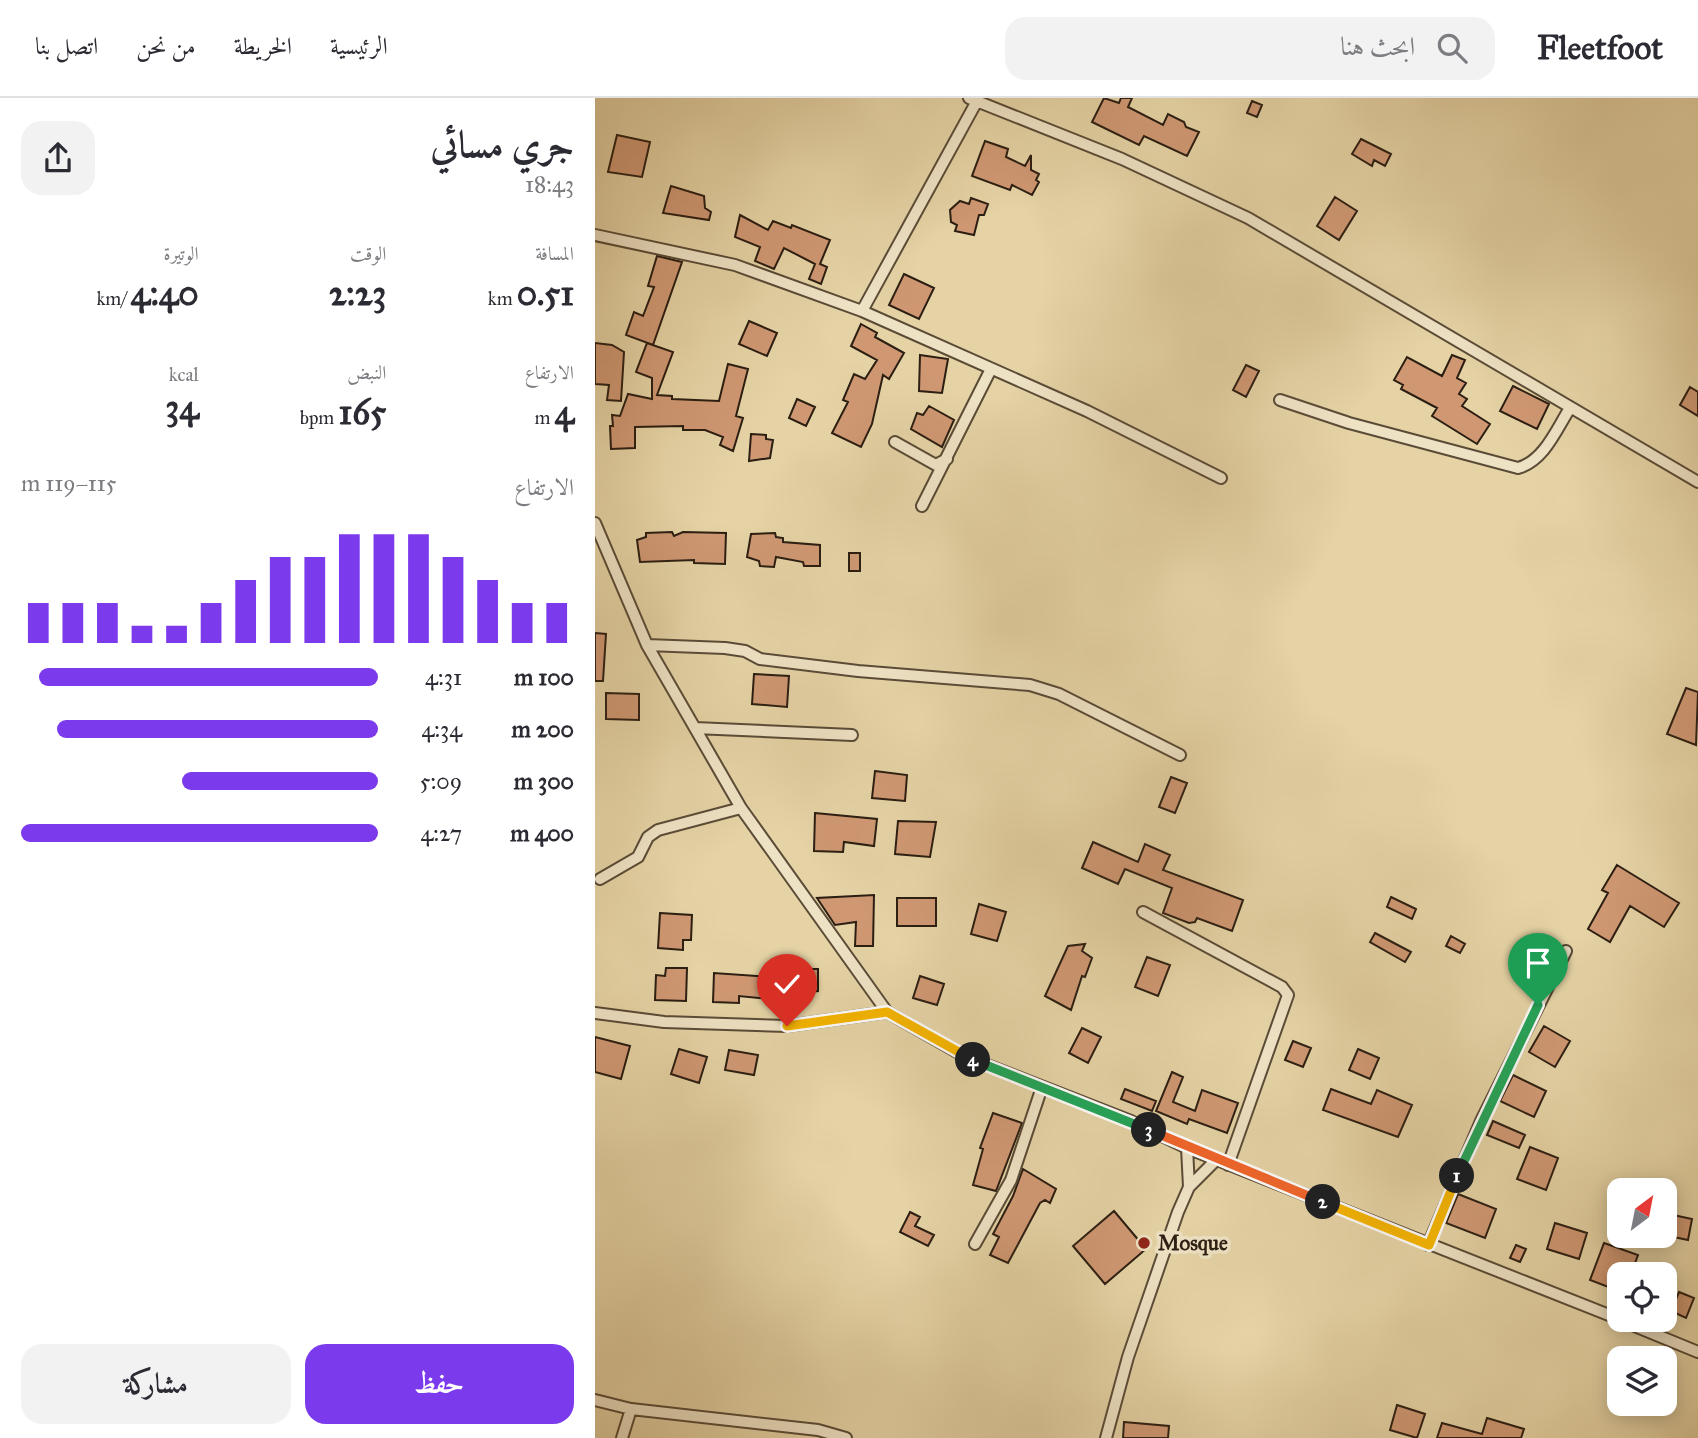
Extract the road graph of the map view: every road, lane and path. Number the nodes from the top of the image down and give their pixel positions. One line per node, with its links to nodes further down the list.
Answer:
1 (973, 100): 3 (street); 6 (street)
2 (595, 235): 3 (street)
3 (862, 311): 4 (street)
4 (991, 369): 8 (street); 9 (street)
5 (1280, 400): 6 (street)
6 (1570, 408): 10 (street)
7 (895, 442): 8 (street)
8 (947, 459): 11 (street)
9 (1221, 478)
10 (1698, 482)
11 (922, 506)
12 (595, 523): 13 (street)
13 (601, 552): 14 (street)
14 (647, 645): 15 (street); 17 (street)
15 (695, 728): 16 (street); 18 (street)
16 (852, 734)
17 (1180, 755)
18 (741, 808): 19 (street); 22 (street)
19 (600, 879)
20 (1143, 912): 27 (street)
21 (1566, 951): 30 (street)
22 (887, 1012): 23 (street); 24 (street)
23 (595, 1013)
24 (1042, 1087): 25 (street); 29 (street)
25 (1187, 1148): 26 (street); 28 (street)
26 (1216, 1160): 27 (street); 28 (street)
27 (1228, 1164): 30 (street)
28 (1189, 1186): 38 (street)
29 (975, 1244)
30 (1429, 1245): 31 (street)
31 (1607, 1314)
32 (1650, 1332): 33 (street)
33 (1698, 1352)
34 (595, 1400): 35 (street)
35 (631, 1409): 36 (street); 37 (street)
36 (622, 1438)
37 (846, 1438)
38 (1106, 1438)

